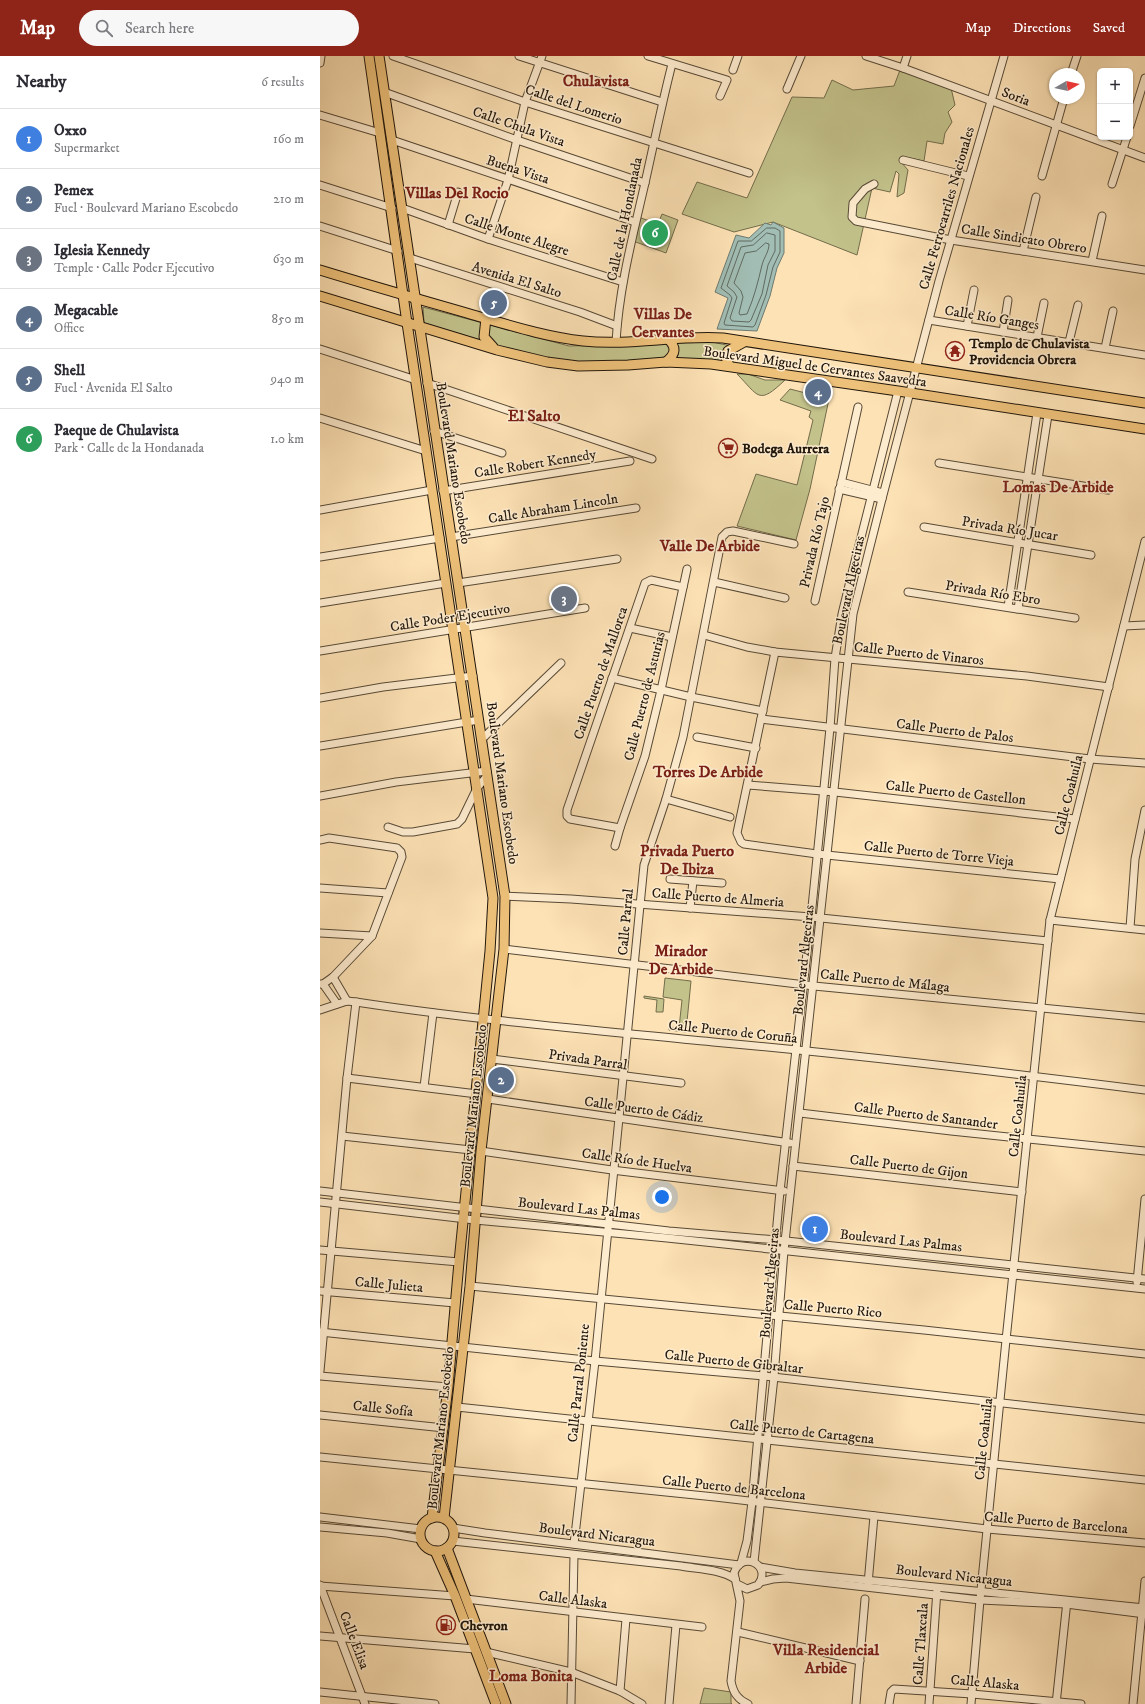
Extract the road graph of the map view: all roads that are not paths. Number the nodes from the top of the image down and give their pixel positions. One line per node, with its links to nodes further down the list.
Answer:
1 (321, 56): 14 (street)
2 (369, 56): 30 (main road, Boulevard Mariano Escobedo)
3 (379, 56): 21 (main road, Boulevard Mariano Escobedo)
4 (393, 56): 24 (street, Calle del Lomerio)
5 (519, 56): 13 (street)
6 (648, 56): 15 (street)
7 (738, 56): 18 (street)
8 (801, 56): 20 (street)
9 (866, 56): 16 (street, Soria)
10 (907, 56): 16 (street)
11 (1004, 56): 23 (street, Calle Ferrocarriles Nacionales)
12 (1077, 56): 17 (street)
13 (541, 59): 24 (street); 25 (street)
14 (320, 63)
15 (672, 64): 22 (street); 25 (street, Calle de la Hondanada)
16 (903, 68): 23 (street, Soria)
17 (1073, 68)
18 (733, 70)
19 (1145, 78): 28 (street)
20 (787, 89)
21 (384, 92): 31 (main road, Boulevard Mariano Escobedo); 32 (street, Calle Chula Vista)
22 (720, 96)
23 (990, 100): 29 (street, Soria); 39 (street, Calle Ferrocarriles Nacionales)
24 (525, 102): 32 (street); 34 (street, Calle del Lomerio)
25 (662, 102): 34 (street, Calle de la Hondanada)
26 (1062, 104): 29 (street)
27 (320, 115): 30 (street)
28 (1133, 116)
29 (1055, 125): 35 (street, Soria); 40 (street)
30 (380, 133): 48 (main road, Boulevard Mariano Escobedo)
31 (392, 140): 41 (street, Buena Vista); 49 (main road, Boulevard Mariano Escobedo)
32 (517, 140): 41 (street); 42 (street, Calle Chula Vista)
33 (1126, 140): 35 (street)
34 (653, 144): 38 (street, Calle del Lomerio); 42 (street, Calle de la Hondanada)
35 (1123, 150): 36 (street, Soria); 44 (street)
36 (1145, 158)
37 (903, 160): 39 (street)
38 (749, 173)
39 (968, 176): 55 (street, Calle Ferrocarriles Nacionales)
40 (1042, 176)
41 (508, 180): 51 (street, Buena Vista); 54 (street)
42 (645, 183): 51 (street, Calle de la Hondanada)
43 (874, 184): 55 (street, Calle Sindicato Obrero)
44 (1112, 184)
45 (320, 185): 48 (street)
46 (458, 192): 52 (street)
47 (1036, 197): 57 (street)
48 (392, 208): 56 (main road, Boulevard Mariano Escobedo)
49 (402, 208): 52 (street, Calle Monte Alegre); 58 (main road, Boulevard Mariano Escobedo)
50 (1102, 216): 59 (street)
51 (636, 222): 62 (street, Calle de la Hondanada)
52 (448, 225): 54 (street, Calle Monte Alegre)
53 (320, 226): 56 (street)
54 (488, 239): 62 (street, Calle Monte Alegre)
55 (951, 240): 57 (street, Calle Sindicato Obrero); 72 (street, Calle Ferrocarriles Nacionales)
56 (398, 251): 64 (main road, Boulevard Mariano Escobedo)
57 (1023, 251): 59 (street, Calle Sindicato Obrero)
58 (410, 258): 66 (main road, Boulevard Mariano Escobedo); 75 (street, Avenida El Salto)
59 (1092, 261): 61 (street, Calle Sindicato Obrero)
60 (320, 270): 64 (main road, Boulevard Miguel de Cervantes Saavedra)
61 (1145, 270)
62 (624, 282): 75 (street, Calle de la Hondanada)
63 (974, 290): 76 (street)
64 (404, 295): 66 (main road, Boulevard Miguel de Cervantes Saavedra); 73 (main road, Boulevard Mariano Escobedo)
65 (320, 296): 73 (main road, Boulevard Miguel de Cervantes Saavedra)
66 (416, 300): 71 (main road, Boulevard Miguel de Cervantes Saavedra); 74 (main road, Boulevard Mariano Escobedo)
67 (1008, 300): 77 (street)
68 (1044, 303): 78 (street)
69 (1078, 305): 82 (street)
70 (1113, 311): 83 (street)
71 (486, 318): 80 (main road, Boulevard Miguel de Cervantes Saavedra); 85 (main road)
72 (929, 320): 76 (street, Calle Río Ganges); 89 (street, Calle Ferrocarriles Nacionales)
73 (407, 323): 74 (main road, Boulevard Miguel de Cervantes Saavedra); 90 (main road, Boulevard Mariano Escobedo)
74 (419, 326): 85 (main road, Boulevard Miguel de Cervantes Saavedra); 91 (main road, Boulevard Mariano Escobedo)
75 (617, 326): 80 (street, Calle de la Hondanada)
76 (966, 326): 77 (street, Calle Río Ganges)
77 (1003, 332): 78 (street, Calle Río Ganges)
78 (1036, 337): 82 (street, Calle Río Ganges)
79 (667, 338): 80 (main road, Boulevard Miguel de Cervantes Saavedra); 81 (main road, Boulevard Miguel de Cervantes Saavedra); 87 (main road)
80 (616, 342)
81 (744, 342): 88 (main road); 89 (main road, Boulevard Miguel de Cervantes Saavedra)
82 (1069, 342): 83 (street, Calle Río Ganges)
83 (1105, 348): 86 (street, Calle Río Ganges)
84 (320, 349): 90 (street)
85 (497, 350): 87 (main road, Boulevard Miguel de Cervantes Saavedra)
86 (1145, 355)
87 (666, 362): 88 (main road, Boulevard Miguel de Cervantes Saavedra)
88 (729, 366): 92 (main road, Boulevard Miguel de Cervantes Saavedra)
89 (916, 368): 93 (street, Boulevard Algeciras); 94 (main road, Boulevard Miguel de Cervantes Saavedra)
90 (416, 380): 101 (main road, Boulevard Mariano Escobedo)
91 (427, 383): 100 (main road, Boulevard Mariano Escobedo); 103 (street)
92 (898, 391): 93 (main road, Boulevard Miguel de Cervantes Saavedra); 112 (street, Boulevard Algeciras)
93 (909, 393): 96 (main road, Boulevard Miguel de Cervantes Saavedra); 113 (street, Boulevard Algeciras)
94 (1145, 403)
95 (858, 407): 108 (street, Privada Río Tajo)
96 (1037, 413): 97 (main road, Boulevard Miguel de Cervantes Saavedra); 106 (street)
97 (1048, 415): 99 (main road, Boulevard Miguel de Cervantes Saavedra); 107 (street)
98 (320, 418): 101 (street)
99 (1145, 429)
100 (434, 431): 102 (street); 111 (main road, Boulevard Mariano Escobedo)
101 (426, 451): 109 (main road, Boulevard Mariano Escobedo)
102 (502, 453)
103 (652, 459)
104 (630, 461): 111 (street, Calle Robert Kennedy)
105 (939, 463): 106 (street)
106 (1028, 477): 107 (street); 119 (street)
107 (1038, 479): 110 (street); 121 (street)
108 (840, 486): 112 (street, Privada Río Tajo); 133 (street, Privada Río Tajo)
109 (432, 490): 115 (street); 118 (main road, Boulevard Mariano Escobedo)
110 (1108, 490)
111 (443, 491): 117 (main road, Boulevard Mariano Escobedo)
112 (872, 494): 113 (street, Privada Río Tajo); 148 (street, Boulevard Algeciras)
113 (883, 496): 149 (street, Boulevard Algeciras)
114 (636, 508): 117 (street, Calle Abraham Lincoln)
115 (320, 510)
116 (924, 527): 119 (street, Privada Río Jucar)
117 (451, 537): 129 (main road, Boulevard Mariano Escobedo)
118 (440, 538): 124 (street); 128 (main road, Boulevard Mariano Escobedo)
119 (1018, 543): 121 (street, Privada Río Jucar); 135 (street)
120 (794, 544): 127 (street, Calle Parral)
121 (1028, 544): 123 (street, Privada Río Jucar); 137 (street)
122 (1144, 545): 140 (street, Calle Coahuila)
123 (1092, 555)
124 (320, 557)
125 (617, 558): 129 (street)
126 (687, 568): 130 (street, Calle Puerto de Asturias)
127 (714, 582): 132 (street); 144 (street, Calle Parral)
128 (446, 583): 134 (street); 143 (main road, Boulevard Mariano Escobedo)
129 (458, 583): 141 (main road, Boulevard Mariano Escobedo)
130 (683, 587): 142 (street, Calle Puerto de Mallorca); 145 (street, Calle Puerto de Asturias)
131 (908, 592): 135 (street, Privada Río Ebro)
132 (785, 598)
133 (815, 601)
134 (320, 603)
135 (1008, 607): 137 (street, Privada Río Ebro)
136 (585, 608): 141 (street, Calle Poder Ejecutivo)
137 (1018, 609): 138 (street, Privada Río Ebro)
138 (1075, 618)
139 (1145, 625): 140 (street)
140 (1124, 626): 154 (street, Calle Coahuila)
141 (465, 628): 143 (street, Calle Poder Ejecutivo); 151 (main road, Boulevard Mariano Escobedo)
142 (630, 628): 145 (street); 153 (street, Calle Puerto de Mallorca)
143 (454, 629): 146 (street, Calle Poder Ejecutivo); 152 (main road, Boulevard Mariano Escobedo)
144 (704, 636): 147 (street, Calle Puerto de Vinaros); 156 (street, Calle Parral)
145 (672, 637): 155 (street, Calle Puerto de Asturias)
146 (320, 651)
147 (775, 652): 148 (street, Calle Puerto de Vinaros); 158 (street)
148 (835, 658): 149 (street, Calle Puerto de Vinaros); 162 (street, Boulevard Algeciras)
149 (848, 659): 154 (street, Calle Puerto de Vinaros); 163 (street, Boulevard Algeciras)
150 (561, 663): 165 (street)
151 (473, 676): 152 (street); 160 (main road, Boulevard Mariano Escobedo)
152 (461, 677): 157 (street); 161 (main road, Boulevard Mariano Escobedo)
153 (612, 678): 155 (street); 182 (street, Calle Puerto de Mallorca)
154 (1109, 687): 168 (street, Calle Coahuila)
155 (661, 690): 156 (street); 182 (street, Calle Puerto de Asturias)
156 (691, 697): 158 (street); 177 (street, Calle Parral)
157 (320, 698)
158 (763, 711): 159 (street)
159 (761, 719): 162 (street, Calle Puerto de Palos); 167 (street)
160 (479, 720): 161 (street); 165 (main road, Boulevard Mariano Escobedo)
161 (468, 722): 166 (street); 170 (main road, Boulevard Mariano Escobedo)
162 (830, 728): 163 (street, Calle Puerto de Palos); 174 (street, Boulevard Algeciras)
163 (842, 730): 168 (street, Calle Puerto de Palos); 175 (street, Boulevard Algeciras)
164 (696, 737): 167 (street)
165 (482, 739): 171 (main road, Boulevard Mariano Escobedo)
166 (320, 746)
167 (756, 748): 172 (street)
168 (1090, 759): 169 (street, Calle Puerto de Palos); 180 (street, Calle Coahuila)
169 (1145, 763)
170 (475, 773): 171 (street); 173 (main road, Boulevard Mariano Escobedo); 176 (street)
171 (487, 773): 173 (street); 193 (main road, Boulevard Mariano Escobedo)
172 (748, 785): 174 (street, Calle Puerto de Castellon); 185 (street, Calle Puerto de Torre Vieja)
173 (477, 788): 181 (street); 216 (main road, Boulevard Mariano Escobedo)
174 (823, 791): 175 (street, Calle Puerto de Castellon); 185 (street, Boulevard Algeciras)
175 (835, 792): 180 (street, Calle Puerto de Castellon); 186 (street, Boulevard Algeciras)
176 (320, 796)
177 (666, 799): 179 (street); 194 (street, Calle Parral)
178 (1145, 810): 199 (street)
179 (730, 817)
180 (1075, 819): 188 (street, Calle Coahuila)
181 (388, 827)
182 (620, 828): 184 (street, Calle Puerto de Asturias)
183 (320, 840): 192 (street)
184 (615, 846)
185 (817, 854): 186 (street, Calle Puerto de Torre Vieja); 196 (street, Boulevard Algeciras)
186 (827, 854): 188 (street, Calle Puerto de Torre Vieja); 197 (street, Boulevard Algeciras)
187 (670, 879): 189 (street)
188 (1060, 879): 198 (street, Calle Coahuila)
189 (693, 881): 190 (street); 195 (street)
190 (722, 883)
191 (320, 888): 192 (street)
192 (388, 893): 202 (street)
193 (505, 896): 194 (street, Calle Puerto de Almeria); 204 (main road, Boulevard Mariano Escobedo)
194 (640, 905): 195 (street, Calle Puerto de Almeria); 205 (street, Calle Parral)
195 (690, 908): 196 (street, Calle Puerto de Almeria)
196 (811, 917): 197 (street, Calle Puerto de Almeria); 208 (street, Boulevard Algeciras)
197 (820, 918): 203 (street, Calle Puerto de Almeria); 209 (street, Boulevard Algeciras)
198 (1050, 920): 199 (street); 203 (street, Calle Coahuila)
199 (1130, 928): 200 (street)
200 (1145, 930)
201 (320, 933): 202 (street)
202 (372, 936): 206 (street)
203 (1048, 941): 213 (street, Calle Coahuila)
204 (504, 949): 205 (street, Calle Puerto de Málaga); 218 (main road, Boulevard Mariano Escobedo)
205 (634, 965): 208 (street, Calle Puerto de Málaga); 219 (street, Calle Parral)
206 (333, 977): 207 (street); 210 (street)
207 (322, 984): 212 (street)
208 (803, 985): 209 (street, Calle Puerto de Málaga); 220 (street, Boulevard Algeciras)
209 (814, 986): 213 (street, Calle Puerto de Málaga); 221 (street, Boulevard Algeciras)
210 (347, 1001): 211 (street, Calle Puerto de Coruña); 212 (street, Calle Puerto de Coruña)
211 (356, 1002): 215 (street, Calle Puerto de Coruña); 225 (street)
212 (337, 1004): 214 (street, Calle Puerto de Coruña)
213 (1041, 1008): 217 (street, Calle Puerto de Málaga); 223 (street, Calle Coahuila)
214 (320, 1010)
215 (433, 1013): 216 (street, Calle Puerto de Coruña); 227 (street)
216 (484, 1018): 218 (street, Calle Puerto de Coruña); 229 (main road, Boulevard Mariano Escobedo)
217 (1145, 1018)
218 (496, 1020): 219 (street, Calle Puerto de Coruña); 222 (main road, Boulevard Mariano Escobedo)
219 (628, 1034): 220 (street, Calle Puerto de Coruña); 224 (street, Calle Parral)
220 (797, 1051): 221 (street, Calle Puerto de Coruña); 235 (street, Boulevard Algeciras)
221 (807, 1052): 223 (street, Calle Puerto de Coruña); 231 (street, Boulevard Algeciras)
222 (492, 1059): 224 (street, Privada Parral); 230 (main road, Boulevard Mariano Escobedo)
223 (1034, 1076): 228 (street, Calle Puerto de Coruña); 234 (street, Calle Coahuila)
224 (623, 1077): 226 (street, Privada Parral); 232 (street, Calle Parral)
225 (347, 1078): 227 (street); 233 (street)
226 (681, 1083)
227 (424, 1087): 229 (street)
228 (1145, 1090)
229 (477, 1094): 237 (main road, Boulevard Mariano Escobedo)
230 (488, 1099): 232 (street, Calle Puerto de Cádiz); 238 (main road, Boulevard Mariano Escobedo)
231 (800, 1113): 234 (street, Calle Puerto de Santander); 236 (street, Boulevard Algeciras)
232 (619, 1119): 235 (street, Calle Puerto de Cádiz); 241 (street, Calle Parral)
233 (342, 1136): 237 (street); 246 (street)
234 (1027, 1140): 239 (street, Calle Puerto de Santander); 245 (street, Calle Coahuila)
235 (786, 1142): 236 (street, Calle Puerto de Cádiz); 243 (street, Boulevard Algeciras)
236 (796, 1144): 240 (street, Boulevard Algeciras)
237 (471, 1150): 250 (main road, Boulevard Mariano Escobedo)
238 (481, 1151): 241 (street, Calle Río de Huelva); 251 (main road, Boulevard Mariano Escobedo)
239 (1145, 1151)
240 (793, 1166): 244 (street, Boulevard Algeciras); 245 (street, Calle Puerto de Gijon)
241 (612, 1170): 243 (street, Calle Río de Huelva); 254 (street, Calle Parral)
242 (320, 1191): 246 (street, Boulevard Las Palmas)
243 (780, 1191): 244 (street, Calle Río de Huelva); 256 (street, Boulevard Algeciras)
244 (790, 1192): 257 (street, Boulevard Algeciras)
245 (1022, 1192): 263 (street, Calle Coahuila)
246 (336, 1193): 249 (street); 250 (street, Boulevard Las Palmas)
247 (1145, 1199): 265 (street)
248 (320, 1202): 249 (street, Boulevard Las Palmas)
249 (336, 1204): 252 (street, Boulevard Las Palmas); 260 (street)
250 (464, 1207): 251 (street, Boulevard Las Palmas); 252 (main road, Boulevard Mariano Escobedo)
251 (476, 1209): 253 (main road, Boulevard Mariano Escobedo); 254 (street, Boulevard Las Palmas)
252 (463, 1219): 253 (street, Boulevard Las Palmas); 262 (main road, Boulevard Mariano Escobedo)
253 (475, 1220): 255 (street, Boulevard Las Palmas); 267 (main road, Boulevard Mariano Escobedo)
254 (608, 1224): 255 (street, Calle Parral Poniente); 256 (street, Boulevard Las Palmas)
255 (607, 1233): 259 (street, Boulevard Las Palmas); 271 (street, Calle Parral Poniente)
256 (777, 1240): 257 (street, Boulevard Las Palmas); 259 (street, Boulevard Algeciras)
257 (785, 1241): 261 (street, Boulevard Algeciras); 263 (street, Boulevard Las Palmas)
258 (320, 1250): 260 (street)
259 (776, 1250): 261 (street, Boulevard Las Palmas); 273 (street, Boulevard Algeciras)
260 (332, 1251): 262 (street); 270 (street)
261 (784, 1251): 264 (street, Boulevard Las Palmas); 274 (street, Boulevard Algeciras)
262 (459, 1262): 272 (main road, Boulevard Mariano Escobedo)
263 (1014, 1265): 264 (street, Calle Coahuila); 265 (street, Boulevard Las Palmas)
264 (1013, 1275): 268 (street, Boulevard Las Palmas); 276 (street, Calle Coahuila)
265 (1137, 1278): 266 (street, Boulevard Las Palmas); 268 (street)
266 (1145, 1279)
267 (470, 1286): 271 (street, Calle Puerto Rico); 278 (main road, Boulevard Mariano Escobedo)
268 (1136, 1288): 269 (street, Boulevard Las Palmas)
269 (1145, 1289)
270 (324, 1292): 272 (street, Calle Julieta); 275 (street)
271 (600, 1299): 273 (street, Calle Puerto Rico); 280 (street, Calle Parral Poniente)
272 (455, 1303): 277 (main road, Boulevard Mariano Escobedo)
273 (769, 1315): 274 (street, Calle Puerto Rico); 283 (street, Boulevard Algeciras)
274 (779, 1316): 276 (street, Calle Puerto Rico); 284 (street, Boulevard Algeciras)
275 (322, 1332): 277 (street, Calle Puerto de Gibraltar); 281 (street)
276 (1006, 1340): 279 (street, Calle Puerto Rico); 286 (street, Calle Coahuila)
277 (452, 1346): 278 (street, Calle Puerto de Gibraltar); 285 (main road, Boulevard Mariano Escobedo)
278 (464, 1347): 280 (street, Calle Puerto de Gibraltar); 287 (main road, Boulevard Mariano Escobedo)
279 (1145, 1354)
280 (594, 1361): 283 (street, Calle Puerto de Gibraltar); 290 (street, Calle Parral Poniente)
281 (320, 1371)
282 (320, 1376): 285 (street)
283 (764, 1376): 284 (street, Calle Puerto de Gibraltar); 292 (street, Boulevard Algeciras)
284 (774, 1378): 286 (street, Calle Puerto de Gibraltar); 293 (street, Boulevard Algeciras)
285 (448, 1387): 291 (main road, Boulevard Mariano Escobedo)
286 (1000, 1404): 289 (street, Calle Puerto de Gibraltar); 295 (street, Calle Coahuila)
287 (457, 1407): 290 (street, Calle Puerto de Cartagena); 297 (main road, Boulevard Mariano Escobedo)
288 (320, 1415): 291 (street, Calle Sofía)
289 (1145, 1419)
290 (587, 1422): 292 (street, Calle Puerto de Cartagena); 299 (street, Calle Parral Poniente)
291 (444, 1428): 296 (main road, Boulevard Mariano Escobedo)
292 (759, 1439): 293 (street, Calle Puerto de Cartagena); 300 (street, Boulevard Algeciras)
293 (767, 1440): 295 (street, Calle Puerto de Cartagena); 301 (street, Boulevard Algeciras)
294 (320, 1457): 296 (street, Calle Puerto de Barcelona)
295 (994, 1465): 298 (street, Calle Puerto de Cartagena); 309 (street, Calle Coahuila)
296 (439, 1470): 297 (street, Calle Puerto de Barcelona); 304 (main road, Boulevard Mariano Escobedo)
297 (450, 1471): 299 (street, Calle Puerto de Barcelona); 305 (main road, Boulevard Mariano Escobedo)
298 (1145, 1480)
299 (581, 1485): 300 (street, Calle Puerto de Barcelona); 312 (street, Calle Parral Poniente)
300 (752, 1502): 301 (street, Calle Puerto de Barcelona); 317 (street, Boulevard Algeciras)
301 (761, 1503): 302 (street, Calle Puerto de Barcelona); 316 (street, Boulevard Algeciras)
302 (874, 1516): 309 (street, Calle Puerto de Barcelona); 319 (street)
303 (320, 1517): 308 (street)
304 (432, 1518): 305 (main road); 308 (main road)
305 (444, 1518): 307 (main road)
306 (320, 1527): 310 (street)
307 (453, 1528): 312 (street, Boulevard Nicaragua); 313 (main road)
308 (421, 1529): 310 (main road)
309 (987, 1529): 311 (street, Calle Puerto de Barcelona); 327 (street, Calle Coahuila)
310 (421, 1539): 314 (main road)
311 (1145, 1543)
312 (574, 1544): 317 (street, Boulevard Nicaragua)
313 (450, 1545): 314 (main road); 315 (street, Boulevard Nicaragua); 330 (main road)
314 (435, 1551): 329 (main road)
315 (574, 1555): 320 (street, Boulevard Nicaragua); 335 (street)
316 (754, 1562): 317 (street); 318 (street)
317 (740, 1564): 320 (street)
318 (760, 1568): 319 (street, Boulevard Nicaragua); 322 (street)
319 (868, 1580): 324 (street, Boulevard Nicaragua); 326 (street)
320 (736, 1581): 325 (street); 336 (street)
321 (1145, 1581): 334 (street)
322 (760, 1582): 325 (street); 326 (street, Boulevard Nicaragua)
323 (320, 1586): 329 (street); 342 (street, Calle Elisa)
324 (937, 1586): 327 (street, Boulevard Nicaragua); 328 (street, Calle Tlaxcala)
325 (754, 1588): 336 (street)
326 (867, 1588): 328 (street, Boulevard Nicaragua)
327 (981, 1591): 332 (street, Calle Coahuila); 333 (street, Boulevard Nicaragua)
328 (936, 1595): 332 (street, Boulevard Nicaragua); 347 (street, Calle Tlaxcala)
329 (455, 1596): 343 (main road)
330 (466, 1599): 335 (street, Calle Alaska); 344 (main road)
331 (865, 1599): 345 (street)
332 (980, 1600): 333 (street, Boulevard Nicaragua); 350 (street, Calle Coahuila)
333 (1067, 1602): 334 (street, Boulevard Nicaragua); 352 (street)
334 (1143, 1611): 366 (street)
335 (572, 1612): 337 (street, Calle Alaska); 346 (street)
336 (740, 1616): 340 (street)
337 (626, 1619): 338 (street, Calle Alaska); 349 (street)
338 (676, 1625): 339 (street, Calle Alaska); 359 (street)
339 (702, 1627)
340 (738, 1632): 345 (street); 360 (street)
341 (320, 1636): 342 (street)
342 (341, 1638): 343 (street); 351 (street, Calle Elisa)
343 (475, 1649): 355 (main road)
344 (486, 1652): 346 (street); 356 (main road)
345 (860, 1661): 361 (street)
346 (571, 1672): 349 (street); 357 (street)
347 (930, 1691): 350 (street, Calle Alaska); 362 (street, Calle Alaska); 363 (street, Calle Tlaxcala)
348 (320, 1692): 351 (street)
349 (620, 1692): 358 (street)
350 (972, 1694): 352 (street, Calle Alaska); 364 (street, Calle Coahuila)
351 (362, 1696): 353 (street, Calle Elisa); 354 (street)
352 (1056, 1703): 365 (street, Calle Alaska)
353 (365, 1704)
354 (435, 1704)
355 (496, 1704)
356 (506, 1704)
357 (571, 1704)
358 (642, 1704)
359 (669, 1704)
360 (748, 1704)
361 (856, 1704)
362 (889, 1704)
363 (929, 1704)
364 (971, 1704)
365 (1081, 1704)
366 (1133, 1704)

